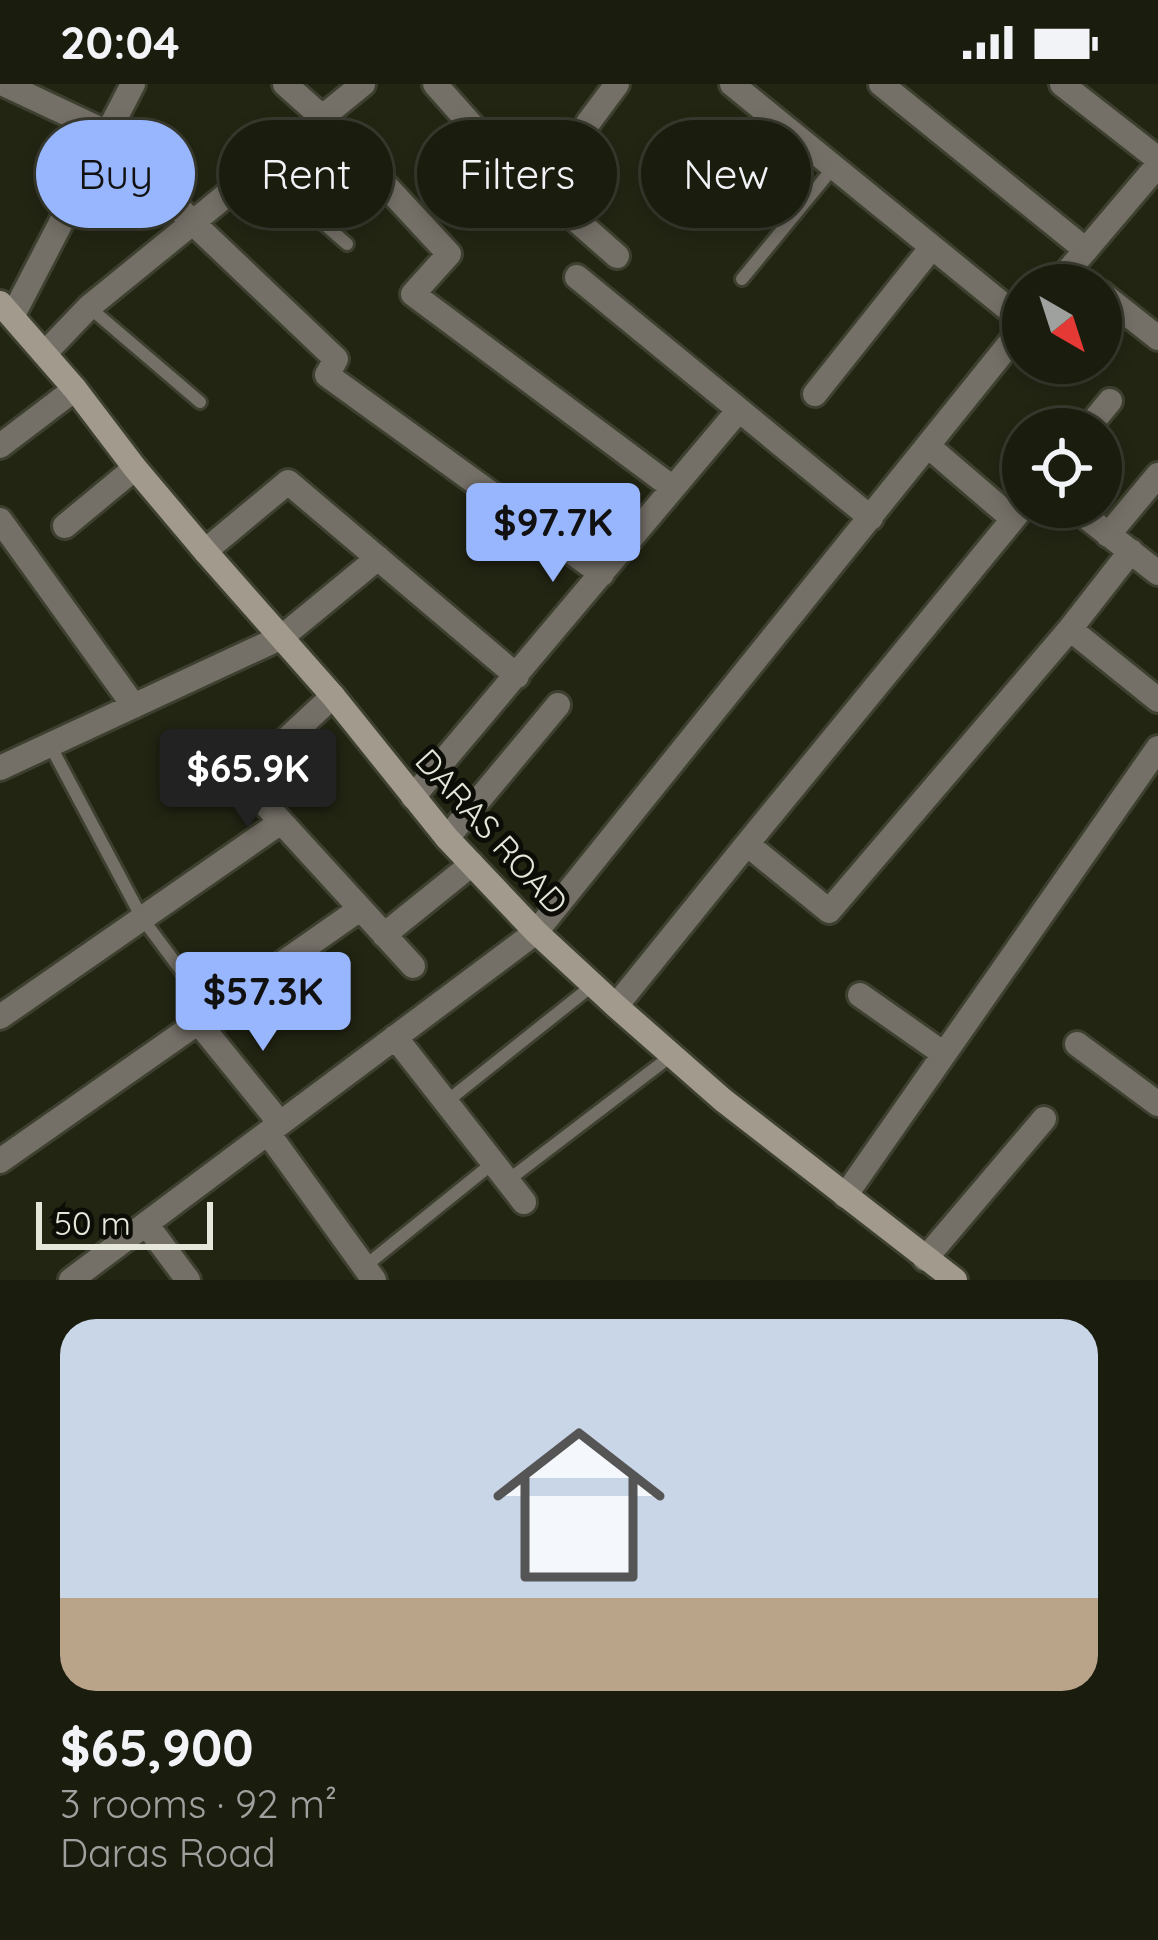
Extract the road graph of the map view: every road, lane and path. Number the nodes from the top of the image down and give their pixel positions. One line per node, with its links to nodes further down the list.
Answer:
1 (4, 84): 12 (street)
2 (152, 84): 10 (street)
3 (285, 84): 11 (street)
4 (364, 84): 11 (street)
5 (617, 84): 14 (street)
6 (732, 84): 16 (street)
7 (881, 84): 26 (street)
8 (1062, 84): 15 (street)
9 (439, 86): 25 (street)
10 (127, 96)
11 (322, 117): 13 (street); 47 (street)
12 (80, 120)
13 (318, 120)
14 (590, 120)
15 (1158, 162): 27 (street)
16 (834, 167): 24 (street); 29 (lane)
17 (219, 199): 18 (street)
18 (195, 218)
19 (195, 225): 59 (street)
20 (53, 228): 32 (street)
21 (183, 228): 31 (street)
22 (329, 228): 23 (lane)
23 (347, 244)
24 (932, 247): 30 (street); 38 (street)
25 (616, 256)
26 (1066, 264)
27 (1073, 264)
28 (577, 277): 42 (street)
29 (742, 279)
30 (1002, 306)
31 (89, 308): 36 (street); 40 (lane)
32 (6, 309): 36 (street, DARAS ROAD)
33 (1122, 310): 34 (street)
34 (1158, 338)
35 (1002, 351): 44 (street)
36 (45, 353): 37 (street, DARAS ROAD)
37 (75, 389): 43 (street); 45 (street, DARAS ROAD)
38 (815, 394)
39 (1110, 400): 41 (street)
40 (200, 402)
41 (1104, 408)
42 (738, 411): 47 (street); 49 (street)
43 (0, 446)
44 (928, 446): 48 (street); 49 (street)
45 (135, 468): 51 (street); 55 (street, DARAS ROAD)
46 (1158, 475): 54 (street)
47 (673, 488): 59 (street)
48 (1002, 501)
49 (871, 518): 77 (street)
50 (0, 520): 66 (street)
51 (65, 526)
52 (1006, 528): 73 (street)
53 (1099, 528): 54 (street)
54 (1108, 535): 56 (street)
55 (205, 551): 57 (street); 61 (street, DARAS ROAD)
56 (1131, 551): 58 (street); 60 (street)
57 (378, 558): 61 (street); 62 (street)
58 (1158, 573)
59 (602, 574): 62 (street)
60 (1070, 629): 64 (street); 73 (street)
61 (282, 637): 63 (street, DARAS ROAD); 66 (street)
62 (517, 676): 70 (street)
63 (333, 696): 70 (street, DARAS ROAD); 71 (street)
64 (1158, 700)
65 (558, 705): 72 (street)
66 (134, 706): 67 (street)
67 (50, 745): 69 (street); 76 (lane)
68 (1158, 748): 87 (street)
69 (0, 768)
70 (413, 797): 72 (street, DARAS ROAD)
71 (281, 822): 75 (street); 76 (street)
72 (447, 838): 74 (street, DARAS ROAD)
73 (747, 844): 82 (street)
74 (472, 864): 77 (street, DARAS ROAD); 78 (street)
75 (360, 909): 78 (street); 84 (street)
76 (142, 918): 83 (street); 84 (lane)
77 (536, 932): 80 (street, DARAS ROAD); 85 (street)
78 (384, 935): 79 (street)
79 (412, 966)
80 (593, 986): 82 (street, DARAS ROAD); 89 (lane)
81 (860, 995): 87 (street)
82 (616, 1006): 88 (street, DARAS ROAD)
83 (0, 1017)
84 (206, 1017): 92 (street); 93 (street)
85 (395, 1037): 89 (street); 92 (street)
86 (1077, 1044): 90 (street)
87 (944, 1054): 95 (street)
88 (671, 1056): 94 (lane); 95 (street, DARAS ROAD)
89 (446, 1102): 94 (street)
90 (1158, 1104)
91 (1044, 1119): 98 (street)
92 (274, 1128): 97 (street); 99 (street)
93 (0, 1162)
94 (500, 1172): 96 (street); 99 (lane)
95 (845, 1196): 98 (street, DARAS ROAD)
96 (524, 1202)
97 (146, 1224): 100 (street); 101 (street)
98 (925, 1259): 102 (street, DARAS ROAD)
99 (369, 1273)
100 (71, 1280)
101 (188, 1280)
102 (955, 1280)

